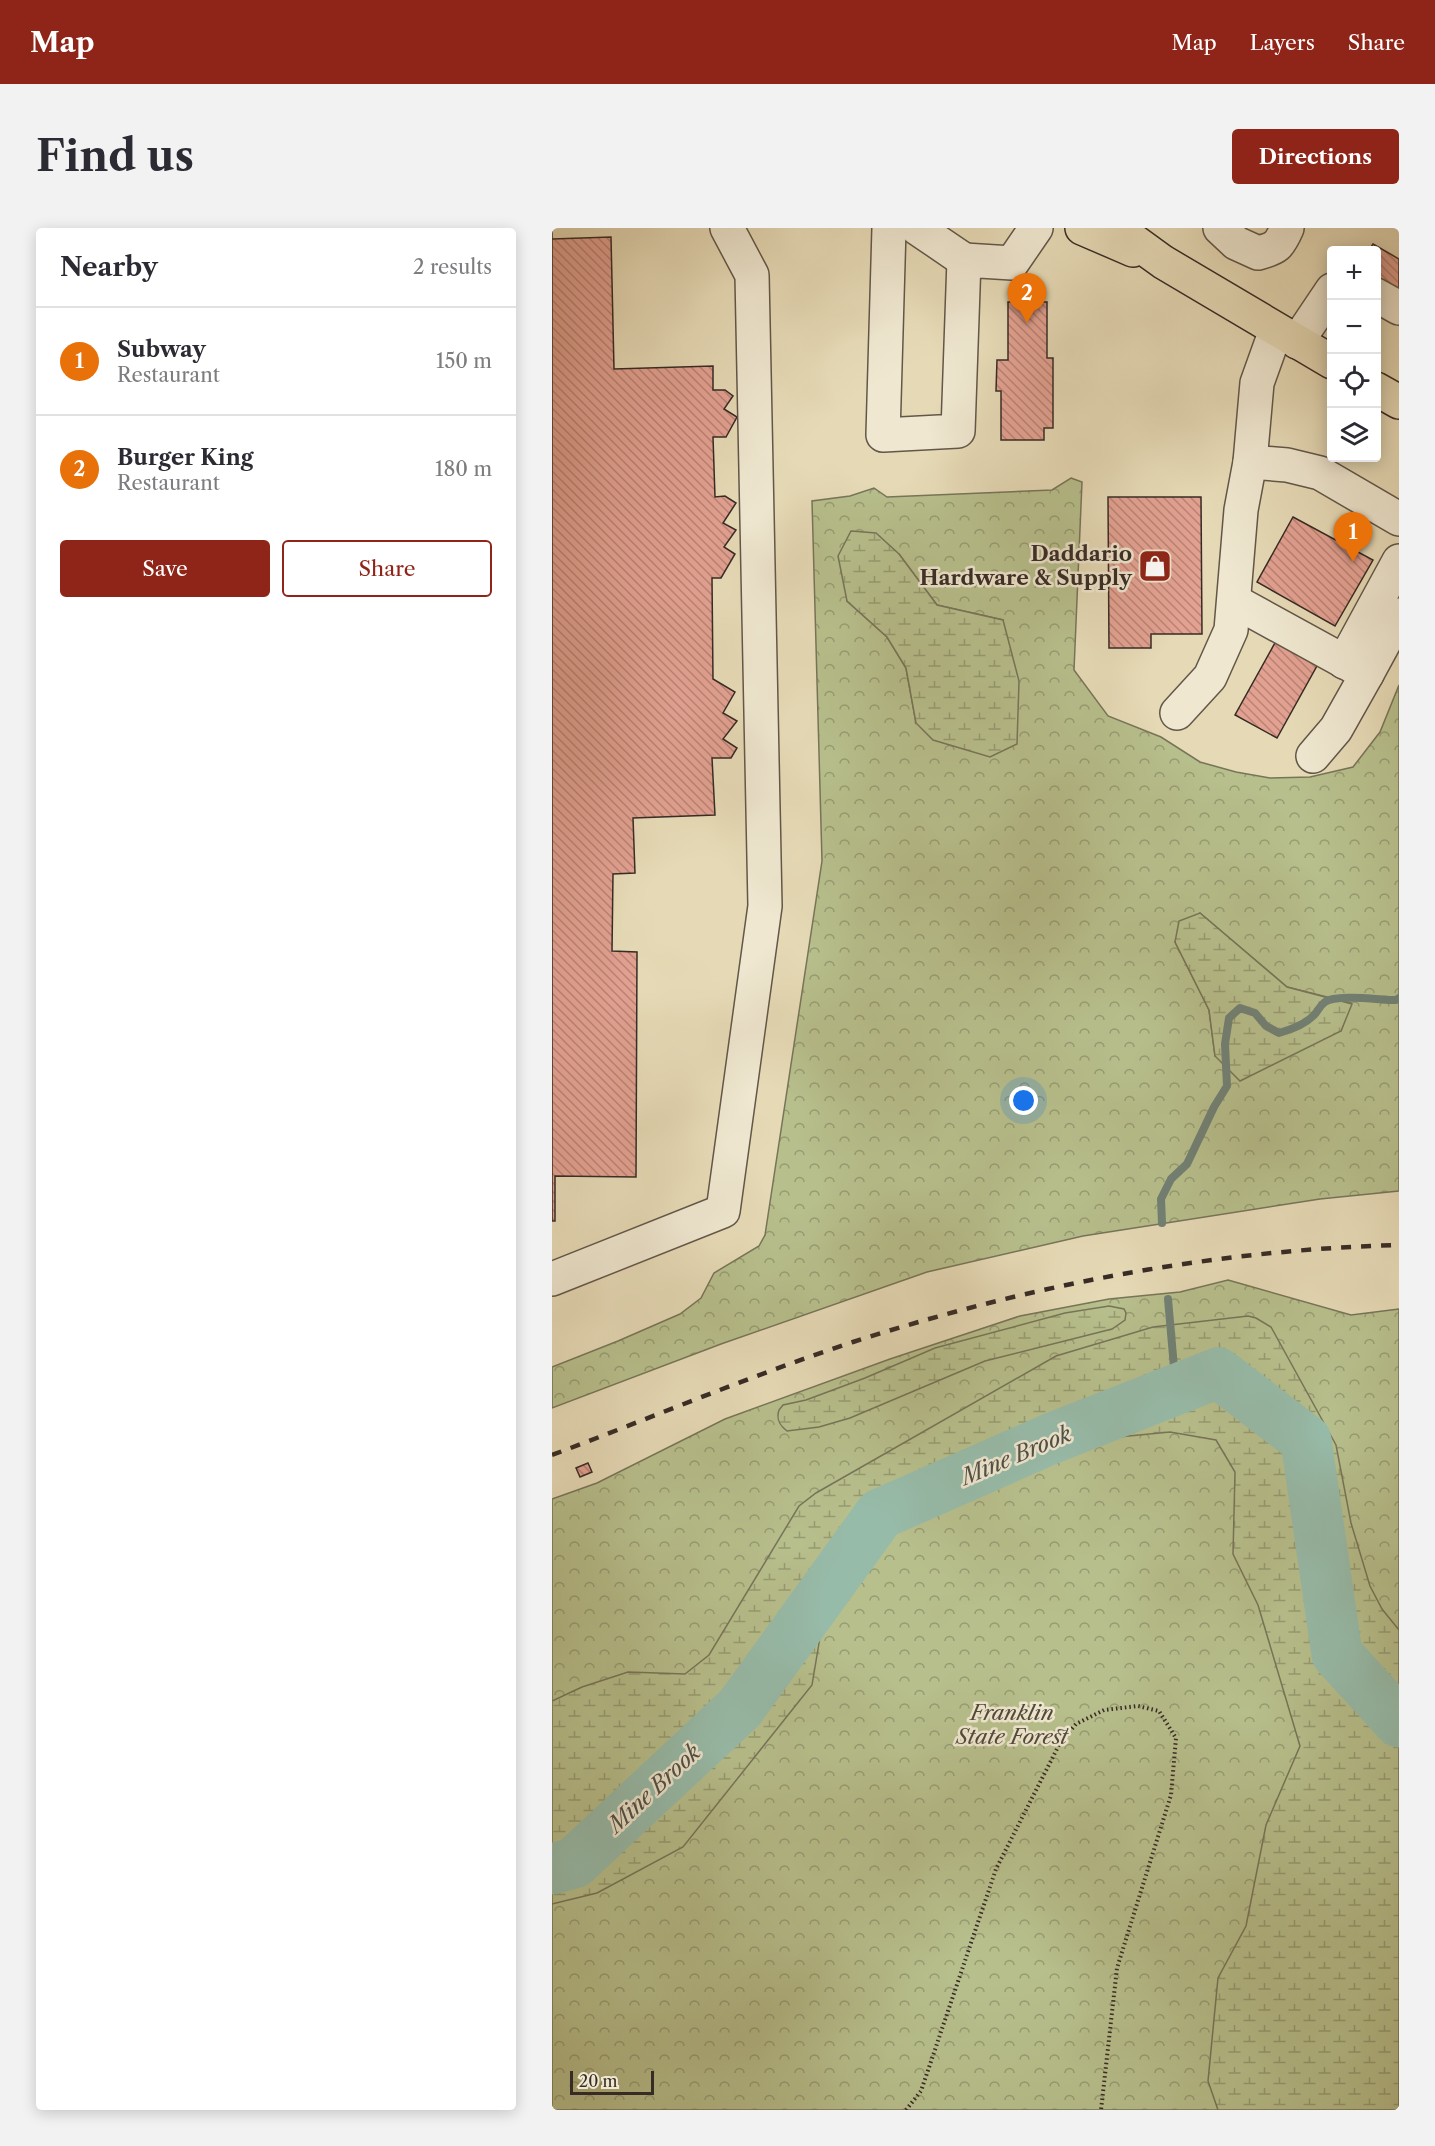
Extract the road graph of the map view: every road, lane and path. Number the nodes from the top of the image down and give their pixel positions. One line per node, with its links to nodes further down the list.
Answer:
1 (727, 228): 26 (lane)
2 (889, 228): 9 (lane)
3 (916, 228): 9 (lane)
4 (1036, 228): 9 (lane)
5 (1082, 228): 10 (main road)
6 (1116, 228): 10 (main road)
7 (1220, 228): 8 (lane)
8 (1287, 228)
9 (964, 260)
10 (1163, 262): 14 (main road)
11 (1327, 295): 14 (lane)
12 (1381, 297): 13 (lane)
13 (1399, 308)
14 (1286, 336): 15 (main road); 18 (lane)
15 (1327, 359)
16 (1381, 391): 17 (main road)
17 (1399, 402)
18 (1250, 462): 19 (lane); 21 (lane)
19 (1399, 519)
20 (1399, 561): 23 (lane)
21 (1234, 601): 23 (lane); 24 (lane)
22 (1399, 615): 23 (lane)
23 (1356, 668): 25 (lane)
24 (1177, 714)
25 (1314, 756)
26 (552, 1279)
27 (906, 2110): 28 (path)
28 (1101, 2110)

